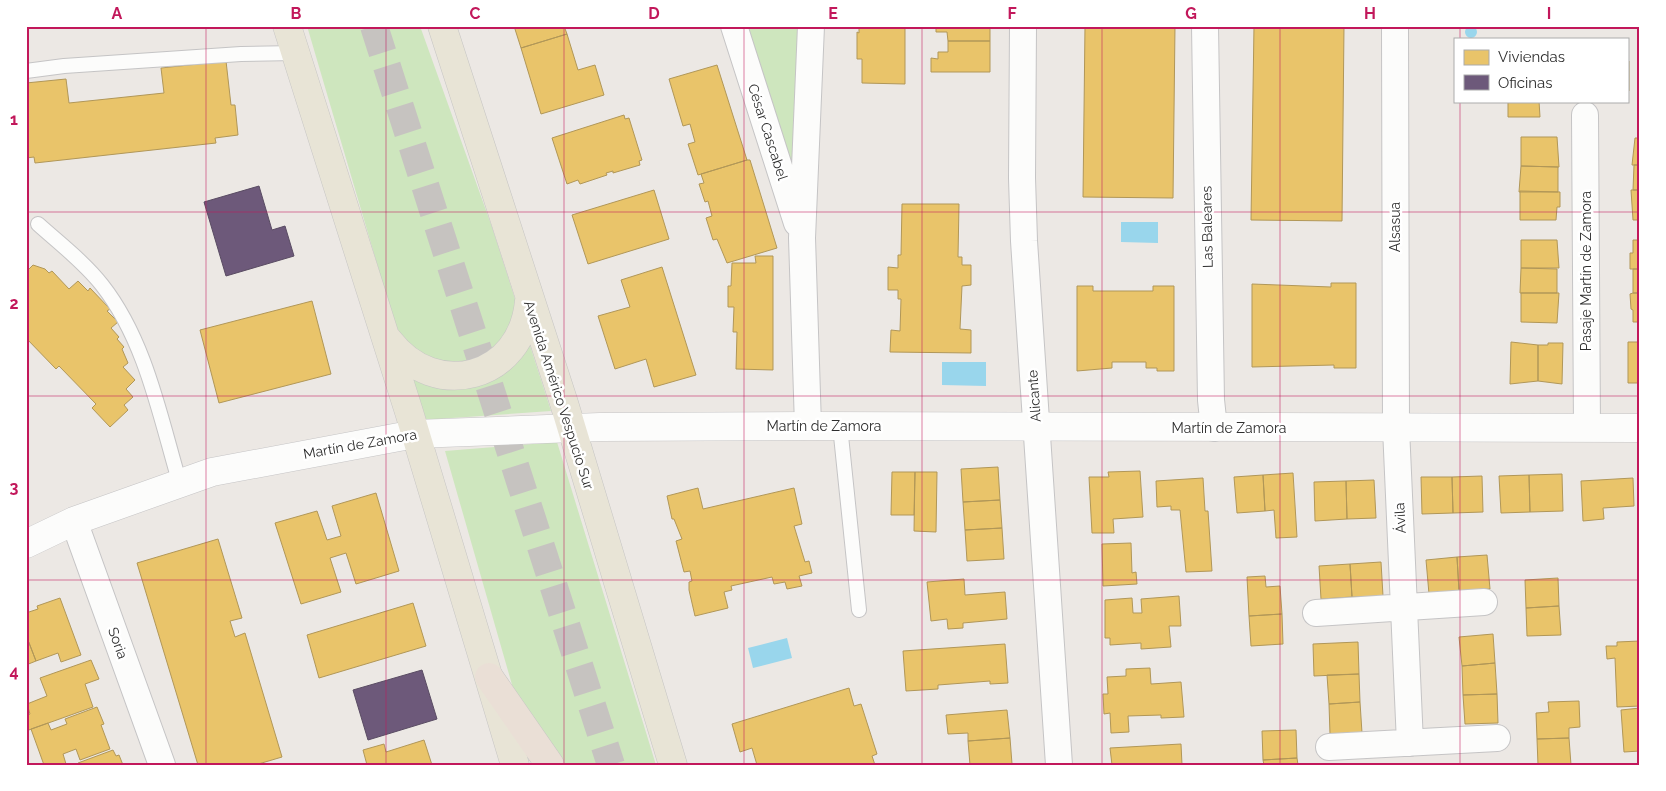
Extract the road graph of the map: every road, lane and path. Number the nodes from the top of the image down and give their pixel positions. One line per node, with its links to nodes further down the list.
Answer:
1 (287, 26): 8 (main road)
2 (442, 26): 13 (main road, Avenida Américo Vespucio Sur)
3 (734, 26): 12 (street, César Cascabel)
4 (811, 26): 12 (street, César Cascabel)
5 (1023, 26): 18 (street, Alicante)
6 (1205, 26): 19 (street, Las Baleares)
7 (1395, 26): 20 (street, Alsasua)
8 (296, 53): 9 (lane); 14 (main road)
9 (26, 71)
10 (1585, 115): 21 (street, Pasaje Martín de Zamora)
11 (38, 224): 24 (lane)
12 (802, 238): 15 (street, César Cascabel)
13 (530, 301): 14 (main road); 17 (main road, Avenida Américo Vespucio Sur)
14 (382, 327): 23 (main road)
15 (808, 426): 16 (street, Martín de Zamora); 17 (street, Martín de Zamora)
16 (840, 426): 18 (street, Martín de Zamora); 29 (lane)
17 (571, 428): 23 (street, Martín de Zamora); 38 (main road, Avenida Américo Vespucio Sur)
18 (1036, 428): 19 (street, Martín de Zamora); 39 (street, Alicante)
19 (1214, 428): 20 (street, Martín de Zamora)
20 (1396, 428): 21 (street, Martín de Zamora); 28 (street, Ávila)
21 (1586, 428): 22 (street, Martín de Zamora)
22 (1640, 428)
23 (415, 434): 24 (street, Martín de Zamora); 31 (main road)
24 (180, 484): 25 (street, Martín de Zamora)
25 (74, 521): 26 (street, Martín de Zamora); 35 (street, Soria)
26 (26, 544)
27 (1484, 602): 28 (street)
28 (1404, 608): 30 (street); 33 (street, Ávila)
29 (859, 610)
30 (1316, 613)
31 (489, 677): 36 (main road); 37 (highway)
32 (1497, 738): 33 (street)
33 (1410, 743): 34 (street)
34 (1329, 747)
35 (162, 765)
36 (515, 765)
37 (550, 765)
38 (673, 765)
39 (1059, 765)

